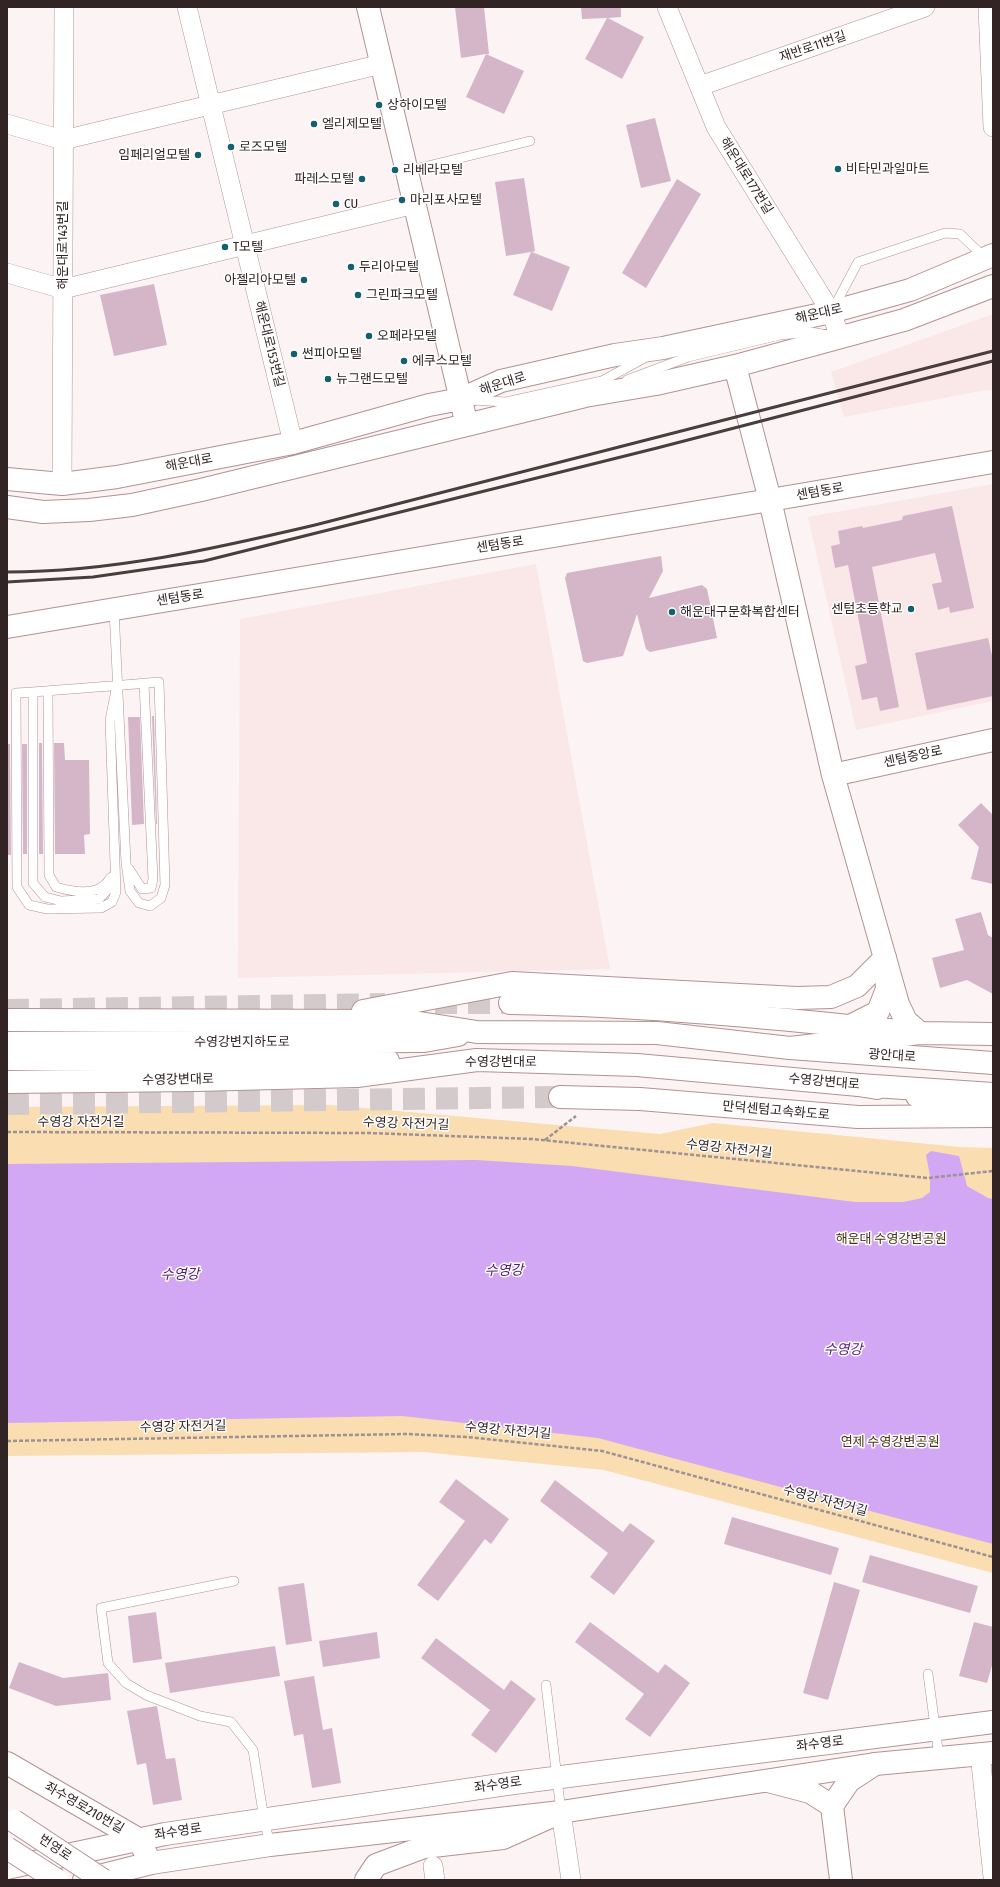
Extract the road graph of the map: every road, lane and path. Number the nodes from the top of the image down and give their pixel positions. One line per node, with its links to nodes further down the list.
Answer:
1 (64, 7): 12 (street, 해운대로143번길)
2 (187, 7): 9 (street, 해운대로153번길)
3 (368, 7): 7 (main road)
4 (667, 7): 8 (street, 해운대로177번길)
5 (925, 7): 8 (street, 재반로11번길)
6 (988, 7): 11 (street)
7 (382, 64): 9 (street); 14 (main road)
8 (700, 86): 21 (street, 해운대로177번길)
9 (211, 105): 12 (street); 16 (street, 해운대로153번길)
10 (7, 124): 12 (street)
11 (993, 127)
12 (63, 140): 20 (street, 해운대로143번길)
13 (530, 141): 14 (lane)
14 (407, 171): 15 (main road)
15 (415, 204): 16 (street); 25 (main road)
16 (245, 244): 20 (street); 27 (street, 해운대로153번길)
17 (989, 257): 21 (main road, 해운대로); 21 (lane)
18 (7, 273): 20 (street)
19 (993, 286): 22 (main road, 해운대로)
20 (63, 289): 30 (street, 해운대로143번길)
21 (831, 312): 22 (street, 해운대로177번길); 25 (main road, 해운대로)
22 (840, 337): 23 (main road, 해운대로); 24 (lane)
23 (735, 366): 24 (main road, 해운대로); 31 (main road)
24 (585, 396): 26 (main road, 해운대로)
25 (461, 399): 26 (main road); 27 (main road, 해운대로)
26 (468, 424): 32 (main road, 해운대로)
27 (293, 443): 30 (main road, 해운대로)
28 (993, 462): 31 (main road, 센텀동로)
29 (7, 479): 30 (main road, 해운대로)
30 (62, 484)
31 (770, 500): 33 (main road, 센텀동로); 40 (main road)
32 (7, 507)
33 (114, 609): 34 (main road, 센텀동로); 36 (lane)
34 (7, 626)
35 (144, 683): 36 (lane); 41 (lane); 41 (lane)
36 (117, 685): 37 (lane); 41 (lane); 42 (lane)
37 (48, 691): 38 (lane); 42 (lane)
38 (33, 692): 42 (lane); 42 (lane)
39 (993, 740): 40 (main road, 센텀중앙로)
40 (833, 775): 43 (main road)
41 (126, 863)
42 (116, 867)
43 (884, 958): 46 (main road); 47 (main road); 49 (main road)
44 (510, 1002): 47 (main road)
45 (7, 1020): 46 (main road)
46 (313, 1020): 48 (main road)
47 (850, 1026): 49 (main road)
48 (477, 1032): 51 (main road, 수영강변지하도로); 52 (main road)
49 (920, 1033): 50 (main road); 52 (main road)
50 (993, 1034)
51 (7, 1044)
52 (790, 1048): 55 (main road, 광안대로)
53 (7, 1059): 54 (main road, 수영강변지하도로)
54 (477, 1060): 56 (main road, 수영강변대로); 57 (main road, 수영강변대로)
55 (993, 1063)
56 (7, 1082)
57 (859, 1084): 58 (main road); 61 (main road, 수영강변대로)
58 (993, 1094)
59 (560, 1097): 60 (main road, 만덕센텀고속화도로)
60 (598, 1098): 62 (main road, 만덕센텀고속화도로); 64 (path)
61 (993, 1111)
62 (993, 1116)
63 (7, 1132): 64 (path, 수영강 자전거길)
64 (545, 1140): 65 (path, 수영강 자전거길)
65 (993, 1171)
66 (7, 1440): 67 (path, 수영강 자전거길)
67 (993, 1557)
68 (234, 1581): 82 (lane)
69 (928, 1674): 72 (lane)
70 (546, 1685): 77 (lane)
71 (993, 1722): 72 (main road, 좌수영로)
72 (936, 1729): 74 (lane); 77 (main road, 좌수영로)
73 (986, 1753): 74 (main road, 좌수영로); 88 (street)
74 (939, 1757): 76 (main road, 좌수영로)
75 (7, 1763): 83 (main road, 좌수영로210번길)
76 (875, 1764): 78 (main road, 좌수영로); 79 (main road)
77 (557, 1778): 80 (lane); 82 (main road, 좌수영로)
78 (768, 1781): 79 (main road); 80 (main road, 좌수영로)
79 (832, 1806): 94 (main road)
80 (562, 1812): 84 (main road, 좌수영로); 92 (main road); 93 (street)
81 (10, 1819): 91 (main road, 번영로, bridge)
82 (264, 1819): 83 (main road, 좌수영로); 84 (lane)
83 (138, 1839): 86 (main road, 좌수영로210번길); 87 (main road, 좌수영로)
84 (270, 1845): 86 (main road, 좌수영로)
85 (7, 1848): 89 (main road, 번영로, bridge)
86 (151, 1863): 90 (main road, 좌수영로)
87 (7, 1868)
88 (993, 1876)
89 (57, 1880)
90 (84, 1880)
91 (103, 1880)
92 (366, 1880)
93 (571, 1880)
94 (841, 1880)

